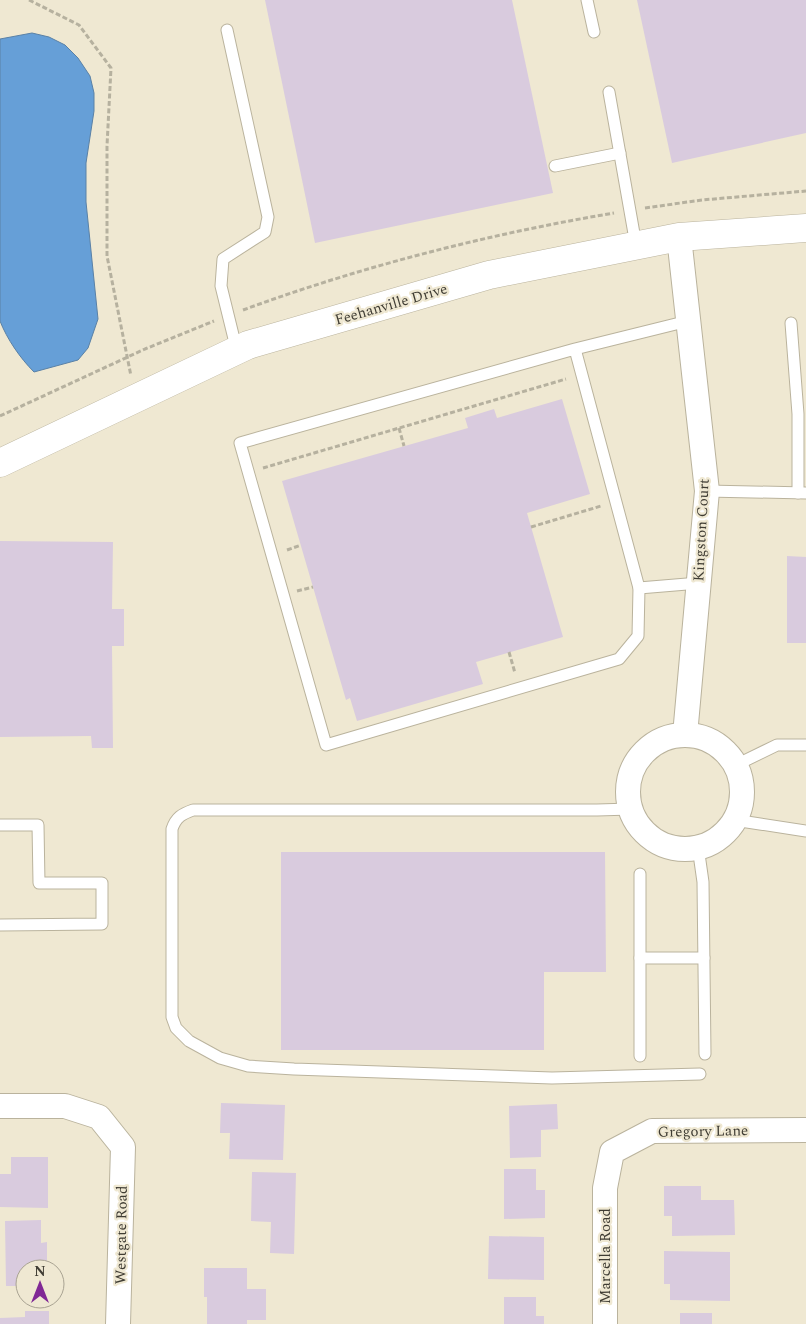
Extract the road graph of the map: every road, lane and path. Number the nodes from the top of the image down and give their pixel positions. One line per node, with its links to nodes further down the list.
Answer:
1 (29, 0): 16 (path)
2 (587, 0): 4 (lane)
3 (227, 30): 14 (lane)
4 (594, 32)
5 (609, 92): 6 (lane)
6 (620, 153): 7 (lane); 10 (lane)
7 (555, 166)
8 (806, 228): 9 (street, Feehanville Drive)
9 (679, 237): 10 (street, Feehanville Drive); 11 (street, Kingston Court)
10 (636, 245): 14 (street, Feehanville Drive)
11 (688, 321): 13 (lane); 21 (street, Kingston Court)
12 (791, 323): 22 (lane)
13 (576, 349): 30 (lane); 34 (lane)
14 (237, 351): 16 (street, Feehanville Drive)
15 (570, 378): 17 (path)
16 (136, 398): 19 (street, Feehanville Drive)
17 (399, 428): 18 (path); 20 (path)
18 (404, 446)
19 (0, 463)
20 (260, 469)
21 (707, 491): 22 (lane); 28 (street, Kingston Court)
22 (802, 493)
23 (608, 504): 24 (path)
24 (531, 527)
25 (301, 546): 26 (path)
26 (287, 559)
27 (294, 583): 31 (path)
28 (699, 583): 30 (lane); 35 (street, Kingston Court)
29 (313, 587): 31 (path)
30 (638, 588): 34 (lane)
31 (296, 591): 32 (path)
32 (298, 598)
33 (509, 652): 34 (path)
34 (520, 688)
35 (685, 735): 37 (street); 38 (street)
36 (806, 746): 37 (lane)
37 (736, 765): 39 (street)
38 (631, 809): 42 (street); 49 (lane)
39 (734, 820): 41 (lane); 42 (street)
40 (0, 825): 44 (lane)
41 (806, 831)
42 (698, 847): 46 (lane)
43 (640, 874): 45 (lane)
44 (0, 924)
45 (640, 958): 46 (lane); 48 (lane)
46 (704, 958): 47 (lane)
47 (705, 1054)
48 (640, 1056)
49 (700, 1074)
50 (0, 1106): 53 (street, Westgate Road)
51 (806, 1130): 52 (street, Gregory Lane)
52 (605, 1188): 54 (street, Marcella Road)
53 (118, 1324)
54 (605, 1324)

